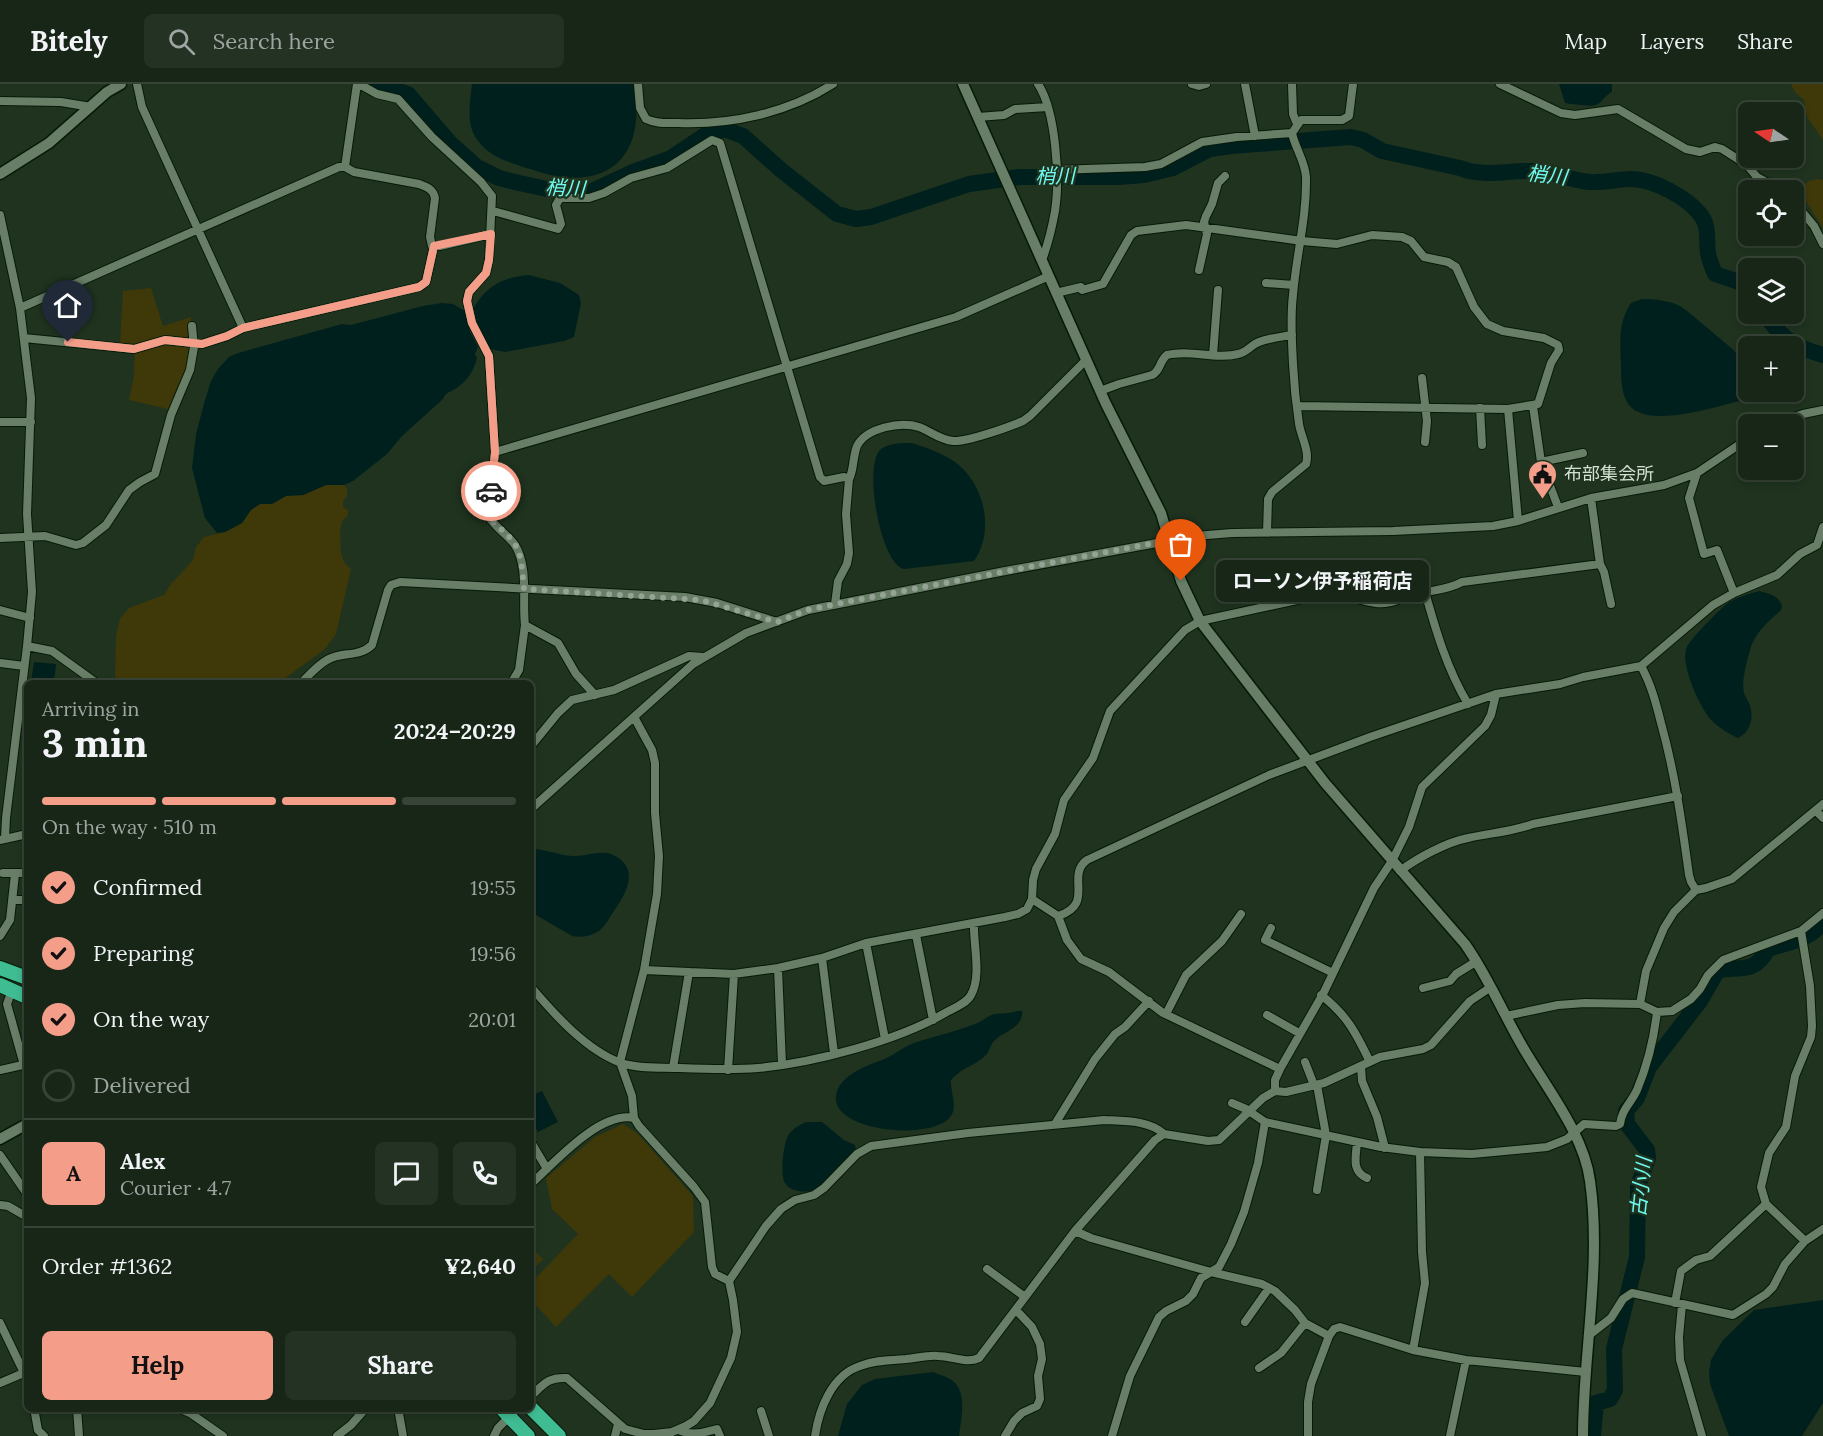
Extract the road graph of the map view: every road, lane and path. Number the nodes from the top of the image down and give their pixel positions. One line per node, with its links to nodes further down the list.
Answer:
1 (120, 84): 16 (street)
2 (137, 84): 30 (street)
3 (358, 84): 21 (street); 26 (street)
4 (638, 84): 5 (street)
5 (833, 84)
6 (963, 84): 17 (street)
7 (1038, 84): 15 (street)
8 (1192, 84): 9 (street)
9 (1206, 84)
10 (1245, 84): 20 (street)
11 (1292, 84): 18 (street)
12 (1353, 84): 18 (street)
13 (1500, 84): 25 (street)
14 (0, 101): 16 (street)
15 (1048, 106): 17 (street); 23 (street)
16 (90, 107): 22 (street)
17 (978, 117): 35 (street)
18 (1297, 124): 19 (street)
19 (1292, 134): 20 (street); 32 (street)
20 (1256, 136): 23 (street)
21 (345, 167): 30 (street); 34 (street)
22 (0, 174)
23 (1056, 175): 35 (street)
24 (1225, 176): 29 (street)
25 (1763, 180)
26 (493, 211): 31 (street); 50 (street)
27 (1804, 214): 33 (street)
28 (0, 215): 42 (street)
29 (1205, 228): 32 (street); 36 (street); 41 (street)
30 (198, 229): 42 (street); 44 (street)
31 (491, 234): 34 (street); 65 (street)
32 (1302, 241): 39 (street); 54 (street)
33 (1823, 244)
34 (434, 246): 44 (street)
35 (1042, 260): 37 (street)
36 (1199, 270)
37 (1049, 276): 41 (street); 50 (street)
38 (1266, 283): 39 (street)
39 (1294, 285): 45 (street)
40 (1218, 290): 48 (street)
41 (1056, 293): 49 (street)
42 (20, 308): 46 (street)
43 (192, 327): 47 (street)
44 (243, 328): 47 (street)
45 (1292, 336): 48 (street); 53 (street)
46 (24, 338): 47 (street); 61 (street)
47 (193, 344): 75 (street)
48 (1213, 355): 52 (street)
49 (1086, 360): 52 (street); 69 (street)
50 (788, 367): 65 (street); 69 (street)
51 (1422, 378): 55 (street)
52 (1100, 391): 77 (street)
53 (1297, 406): 55 (street); 74 (street)
54 (1533, 406): 57 (street); 67 (street)
55 (1424, 408): 56 (street); 62 (street)
56 (1480, 408): 57 (street); 63 (street)
57 (1508, 409): 72 (street)
58 (1823, 410): 59 (street)
59 (1803, 414)
60 (0, 422): 61 (street)
61 (31, 422): 75 (street)
62 (1425, 442)
63 (1482, 445)
64 (1738, 445): 68 (street)
65 (495, 452): 79 (street)
66 (1583, 453): 67 (street)
67 (1541, 462): 71 (street)
68 (1696, 473): 70 (street); 81 (street)
69 (849, 479): 82 (street)
70 (1591, 498): 71 (street); 78 (street)
71 (1558, 507): 72 (street)
72 (1518, 521): 74 (street)
73 (1823, 527): 81 (street)
74 (1267, 533): 77 (street)
75 (28, 537): 76 (street); 85 (street)
76 (0, 538)
77 (1170, 540): 82 (street); 86 (street)
78 (1600, 564): 80 (street); 83 (street)
79 (524, 589): 87 (street); 88 (street); 95 (street)
80 (1425, 592): 86 (street); 99 (street)
81 (1734, 593): 93 (street)
82 (835, 604): 87 (street)
83 (1611, 604)
84 (0, 610): 85 (street)
85 (30, 618): 89 (street)
86 (1200, 621): 102 (street); 116 (street)
87 (777, 622): 90 (street)
88 (525, 625): 96 (street); 98 (street)
89 (27, 646): 92 (street); 94 (street)
90 (704, 657): 98 (street); 100 (street)
91 (0, 663): 92 (street)
92 (24, 666): 109 (street)
93 (1641, 666): 97 (street); 103 (street)
94 (92, 680)
95 (304, 680)
96 (513, 680)
97 (1496, 694): 99 (street); 110 (street)
98 (595, 695): 101 (street)
99 (1468, 704): 102 (street)
100 (634, 717): 105 (street); 132 (street)
101 (534, 742)
102 (1306, 759): 110 (street); 121 (street)
103 (1678, 796): 111 (street); 115 (street)
104 (1823, 804): 106 (street)
105 (534, 806)
106 (1816, 811): 107 (street); 115 (street)
107 (1823, 818)
108 (24, 835): 109 (street)
109 (3, 839)
110 (1392, 861): 111 (street); 134 (street)
111 (1400, 871): 129 (street)
112 (3, 873): 114 (street)
113 (24, 873): 114 (street)
114 (15, 874): 117 (street)
115 (1696, 890): 145 (street)
116 (1032, 899): 121 (street); 122 (street)
117 (13, 900): 118 (street); 126 (street)
118 (24, 900)
119 (1823, 913): 124 (street)
120 (1241, 914): 147 (street)
121 (1058, 916): 143 (street)
122 (974, 923): 125 (street); 150 (street)
123 (1271, 928): 134 (street)
124 (1801, 932): 146 (street); 187 (street)
125 (916, 935): 127 (street); 150 (street)
126 (0, 936)
127 (866, 943): 128 (street); 152 (street)
128 (822, 958): 131 (street); 153 (street)
129 (1477, 960): 137 (street); 139 (street)
130 (0, 968): 136 (highway)
131 (778, 968): 135 (street); 159 (street)
132 (644, 970): 133 (street); 155 (street)
133 (690, 972): 135 (street); 161 (street)
134 (1333, 973): 141 (street)
135 (734, 974): 164 (street)
136 (24, 977)
137 (1491, 987): 149 (street); 157 (street)
138 (6, 988): 142 (highway); 144 (street)
139 (1423, 988)
140 (534, 991): 155 (street)
141 (1322, 995): 151 (street); 157 (street)
142 (24, 996)
143 (1149, 1001): 147 (street); 171 (street)
144 (3, 1004): 154 (street)
145 (1640, 1004): 146 (street); 149 (street)
146 (1657, 1012): 173 (street)
147 (1166, 1014): 162 (street)
148 (1267, 1015): 151 (street)
149 (1506, 1016): 173 (street)
150 (933, 1020): 152 (street)
151 (1299, 1033): 162 (street)
152 (885, 1039): 153 (street)
153 (834, 1053): 159 (street)
154 (24, 1061)
155 (620, 1062): 161 (street); 169 (street)
156 (1305, 1062): 165 (street)
157 (1370, 1062): 160 (street)
158 (24, 1064): 163 (street)
159 (782, 1064): 164 (street)
160 (1361, 1066): 165 (street); 179 (street)
161 (673, 1068): 164 (street)
162 (1280, 1069): 166 (street)
163 (0, 1070)
164 (728, 1070)
165 (1315, 1085): 166 (street); 175 (street)
166 (1275, 1091): 168 (street)
167 (1232, 1103): 168 (street)
168 (1250, 1112): 170 (street); 174 (street)
169 (634, 1118): 182 (street); 195 (street)
170 (1265, 1122): 175 (street); 194 (street)
171 (1055, 1124): 174 (street); 195 (street)
172 (24, 1126): 176 (street)
173 (1573, 1133): 180 (street); 204 (street)
174 (1164, 1134): 191 (street)
175 (1326, 1135): 177 (street); 186 (street)
176 (0, 1138)
177 (1357, 1142): 179 (street); 183 (street)
178 (534, 1147): 182 (street)
179 (1385, 1148): 180 (street)
180 (1419, 1152): 205 (street)
181 (0, 1155): 185 (street)
182 (547, 1169): 184 (street)
183 (1366, 1179)
184 (534, 1181)
185 (24, 1188)
186 (1317, 1190)
187 (1766, 1204): 192 (street); 198 (street)
188 (0, 1205): 189 (street)
189 (24, 1215)
190 (1823, 1229): 192 (street)
191 (1075, 1231): 194 (street); 197 (street)
192 (1805, 1241): 198 (street)
193 (987, 1269): 197 (street)
194 (1211, 1272): 196 (street); 237 (street)
195 (729, 1281): 223 (street)
196 (1269, 1288): 200 (street); 202 (street)
197 (1025, 1297): 199 (street)
198 (1679, 1304): 204 (street); 241 (street)
199 (1016, 1310): 235 (street); 236 (street)
200 (1245, 1322)
201 (0, 1323): 208 (street)
202 (1305, 1323): 203 (street); 207 (street)
203 (1329, 1336): 205 (street); 238 (street)
204 (1588, 1336): 209 (street)
205 (1413, 1350): 206 (street)
206 (1466, 1360): 209 (street); 239 (street)
207 (1259, 1368)
208 (24, 1370)
209 (1586, 1372): 240 (street)
210 (24, 1375): 211 (street)
211 (0, 1383)
212 (534, 1393): 222 (street)
213 (534, 1411): 231 (highway)
214 (761, 1411): 234 (street)
215 (35, 1412): 224 (street)
216 (77, 1412): 225 (street)
217 (188, 1412): 226 (street)
218 (362, 1412): 227 (street)
219 (399, 1412): 228 (street)
220 (508, 1412): 229 (street)
221 (510, 1412): 230 (highway)
222 (618, 1424): 223 (street); 232 (street)
223 (679, 1430): 233 (street)
224 (44, 1436)
225 (79, 1436)
226 (223, 1436)
227 (337, 1436)
228 (403, 1436)
229 (494, 1436)
230 (528, 1436)
231 (559, 1436)
232 (615, 1436)
233 (720, 1436)
234 (768, 1436)
235 (815, 1436)
236 (1005, 1436)
237 (1112, 1436)
238 (1308, 1436)
239 (1450, 1436)
240 (1583, 1436)
241 (1702, 1436)

